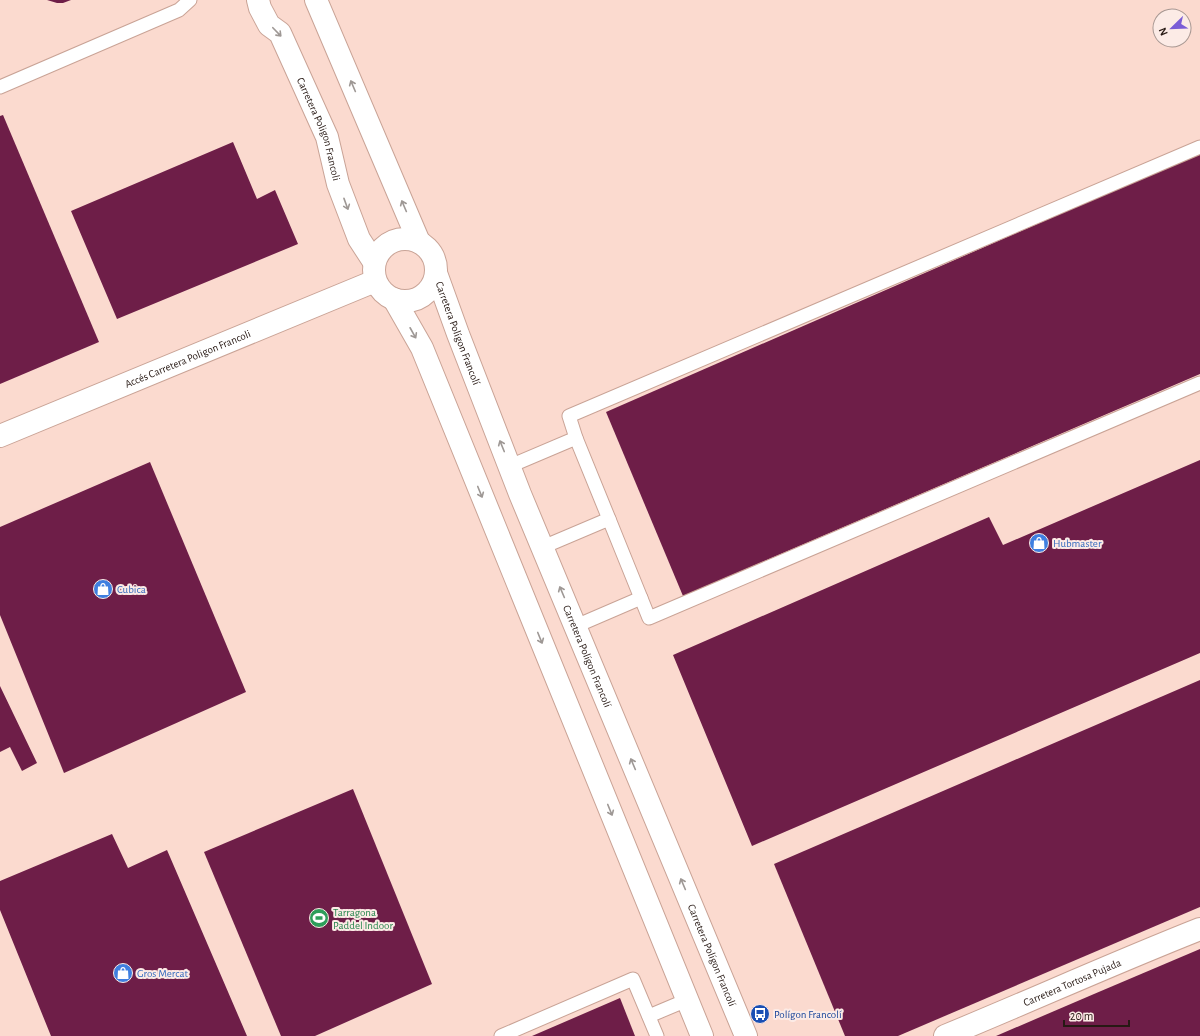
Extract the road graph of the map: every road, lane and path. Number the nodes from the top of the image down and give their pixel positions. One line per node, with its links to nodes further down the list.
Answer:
1 (190, 0): 4 (lane)
2 (258, 0): 7 (street, Carretera Poligon Francoli, one-way to 7)
3 (316, 0): 6 (street, one-way to 3)
4 (0, 87)
5 (1200, 147): 12 (lane)
6 (419, 242): 7 (street); 8 (street)
7 (375, 272): 9 (street); 11 (street, Accés Carretera Poligon Francoli)
8 (436, 273): 9 (street); 13 (street, Carretera Polígon Francolí, one-way to 8)
9 (394, 299): 19 (street, one-way to 19)
10 (1200, 382): 16 (lane)
11 (0, 436)
12 (576, 438): 13 (lane); 14 (lane)
13 (510, 466): 15 (street, Carretera Polígon Francolí)
14 (609, 519): 15 (lane); 16 (lane)
15 (543, 547): 17 (street, Carretera Polígon Francolí, one-way to 15)
16 (641, 598): 17 (lane)
17 (576, 626): 24 (street, Carretera Polígon Francolí, one-way to 17)
18 (1200, 928): 25 (street, Carretera Tortosa Pujada)
19 (687, 1000): 20 (lane); 23 (street)
20 (649, 1016): 21 (lane); 22 (lane)
21 (501, 1036)
22 (657, 1036)
23 (702, 1036)
24 (746, 1036)
25 (945, 1036)

